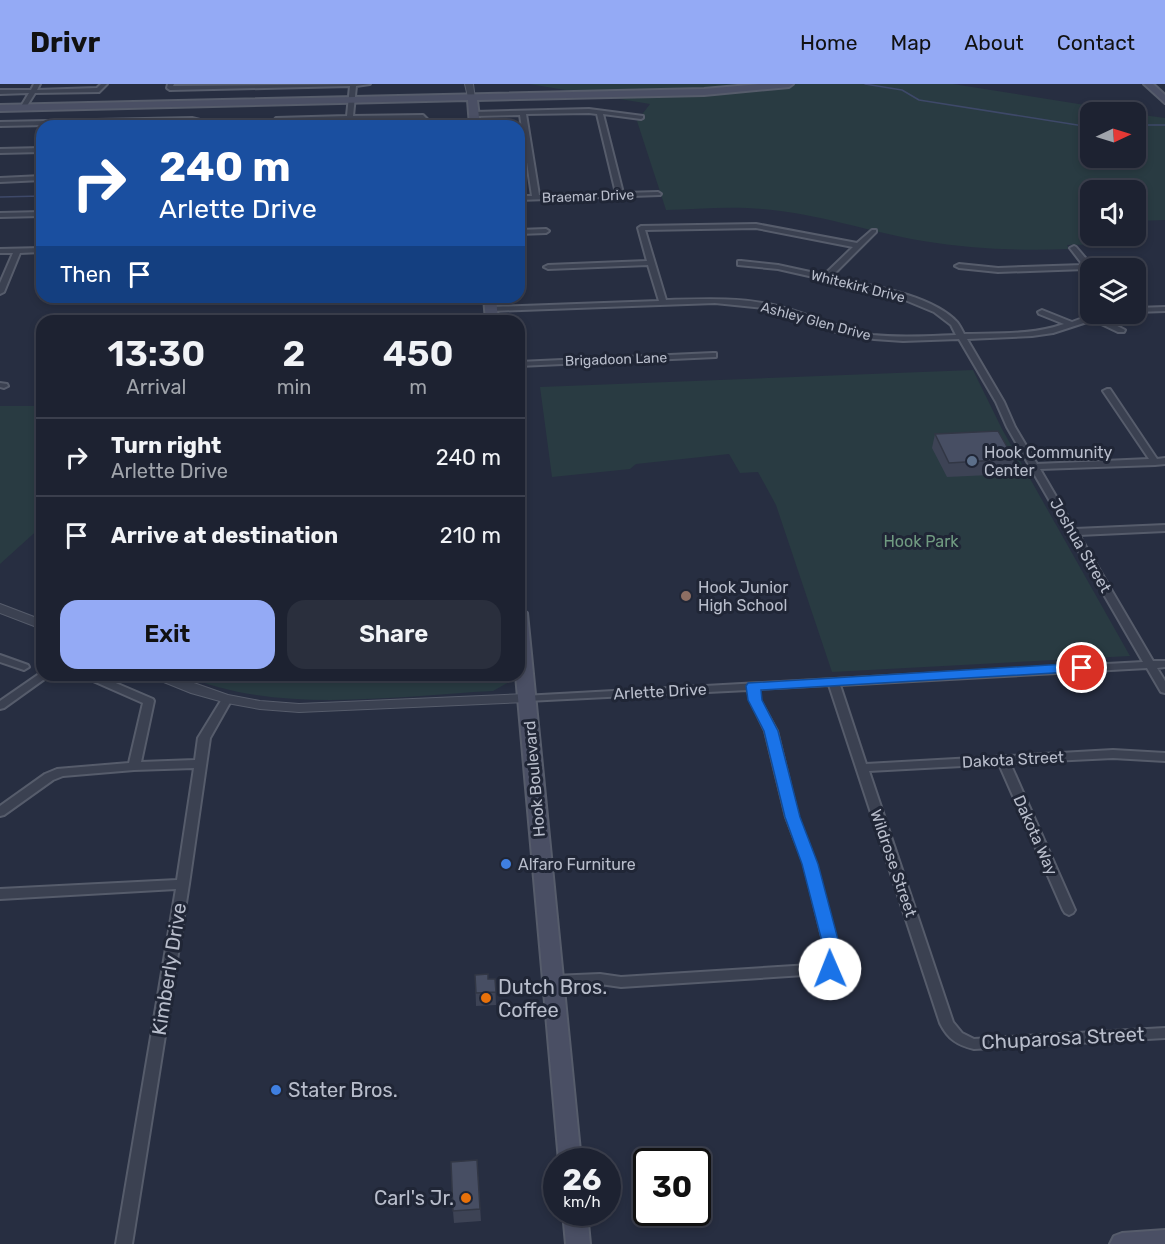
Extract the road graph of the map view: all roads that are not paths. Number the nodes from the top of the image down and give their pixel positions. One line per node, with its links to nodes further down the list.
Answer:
1 (37, 84): 13 (street)
2 (353, 84): 3 (street); 8 (street); 15 (street)
3 (367, 84)
4 (469, 84): 14 (street)
5 (789, 84): 14 (main road)
6 (1148, 84): 16 (main road)
7 (1159, 84): 11 (main road)
8 (237, 85): 9 (street)
9 (170, 86)
10 (101, 87): 13 (street)
11 (1165, 90)
12 (0, 92): 13 (street)
13 (32, 92): 18 (street)
14 (472, 97): 15 (main road); 21 (main road)
15 (352, 100): 18 (main road); 22 (street)
16 (1165, 100)
17 (0, 108): 18 (main road)
18 (23, 108)
19 (599, 111): 20 (street); 23 (street); 37 (street)
20 (523, 113): 21 (street); 28 (street)
21 (474, 114): 27 (main road)
22 (350, 117): 24 (street); 25 (street); 26 (street)
23 (641, 117)
24 (312, 120)
25 (350, 120)
26 (425, 120)
27 (474, 120)
28 (524, 120)
29 (0, 124): 30 (street)
30 (36, 124)
31 (525, 126): 39 (street)
32 (36, 150): 33 (street)
33 (0, 151)
34 (36, 178): 35 (street)
35 (0, 180)
36 (658, 194): 37 (street, Braemar Drive)
37 (620, 195): 39 (street, Braemar Drive)
38 (525, 198): 39 (street, Braemar Drive)
39 (536, 198)
40 (36, 214): 41 (street)
41 (0, 215)
42 (546, 231): 44 (street)
43 (874, 231): 45 (street)
44 (525, 232)
45 (859, 246): 51 (street); 56 (street)
46 (1074, 248): 50 (street)
47 (17, 250): 48 (street); 49 (street); 57 (street)
48 (36, 250)
49 (0, 251)
50 (1082, 258)
51 (652, 263): 53 (street); 58 (street)
52 (741, 263): 56 (street, Whitekirk Drive)
53 (548, 267)
54 (959, 267): 55 (street)
55 (1080, 268)
56 (826, 277): 67 (street, Whitekirk Drive)
57 (0, 292)
58 (663, 302): 59 (street, Ashley Glen Drive); 67 (street, Ashley Glen Drive)
59 (491, 309)
60 (1165, 309): 61 (street)
61 (1146, 310)
62 (1042, 312): 65 (street)
63 (1080, 321): 65 (street, Ashley Glen Drive)
64 (1108, 324): 66 (street)
65 (1072, 325): 67 (street, Ashley Glen Drive)
66 (1121, 330)
67 (962, 337): 72 (street, Joshua Street)
68 (713, 355): 69 (street, Brigadoon Lane)
69 (525, 364)
70 (1107, 392): 71 (street)
71 (1160, 462): 72 (street)
72 (1035, 467): 74 (street, Joshua Street)
73 (1165, 528): 74 (street)
74 (1073, 532): 78 (street, Joshua Street)
75 (0, 608): 76 (street)
76 (36, 623)
77 (0, 658): 80 (street)
78 (1150, 664): 79 (street, Arlette Drive); 85 (street, Arlette Drive); 87 (street, Joshua Street)
79 (1165, 664)
80 (24, 667)
81 (525, 677): 88 (main road, Hook Boulevard)
82 (36, 681): 90 (street)
83 (102, 681): 94 (street)
84 (174, 681): 89 (street, Arlette Drive)
85 (832, 681): 86 (street, Arlette Drive); 95 (street, Wildrose Street)
86 (753, 686): 88 (street, Arlette Drive); 100 (street)
87 (1165, 690)
88 (527, 698): 89 (street, Arlette Drive); 100 (main road, Hook Boulevard)
89 (227, 699): 93 (street, Kimberly Drive)
90 (0, 706)
91 (1165, 757): 92 (street, Dakota Street)
92 (1004, 760): 95 (street, Dakota Street); 99 (street, Dakota Way)
93 (200, 764): 94 (street); 97 (street, Kimberly Drive)
94 (134, 766): 96 (street)
95 (862, 768): 102 (street, Wildrose Street)
96 (0, 812)
97 (183, 884): 98 (street); 106 (street, Kimberly Drive)
98 (0, 894)
99 (1070, 910)
100 (553, 981): 103 (main road, Hook Boulevard)
101 (1165, 1033): 102 (street, Chuparosa Street)
102 (961, 1041)
103 (569, 1148)
104 (576, 1226): 107 (main road)
105 (1165, 1240): 108 (main road)
106 (124, 1244)
107 (578, 1244)
108 (1122, 1244)

